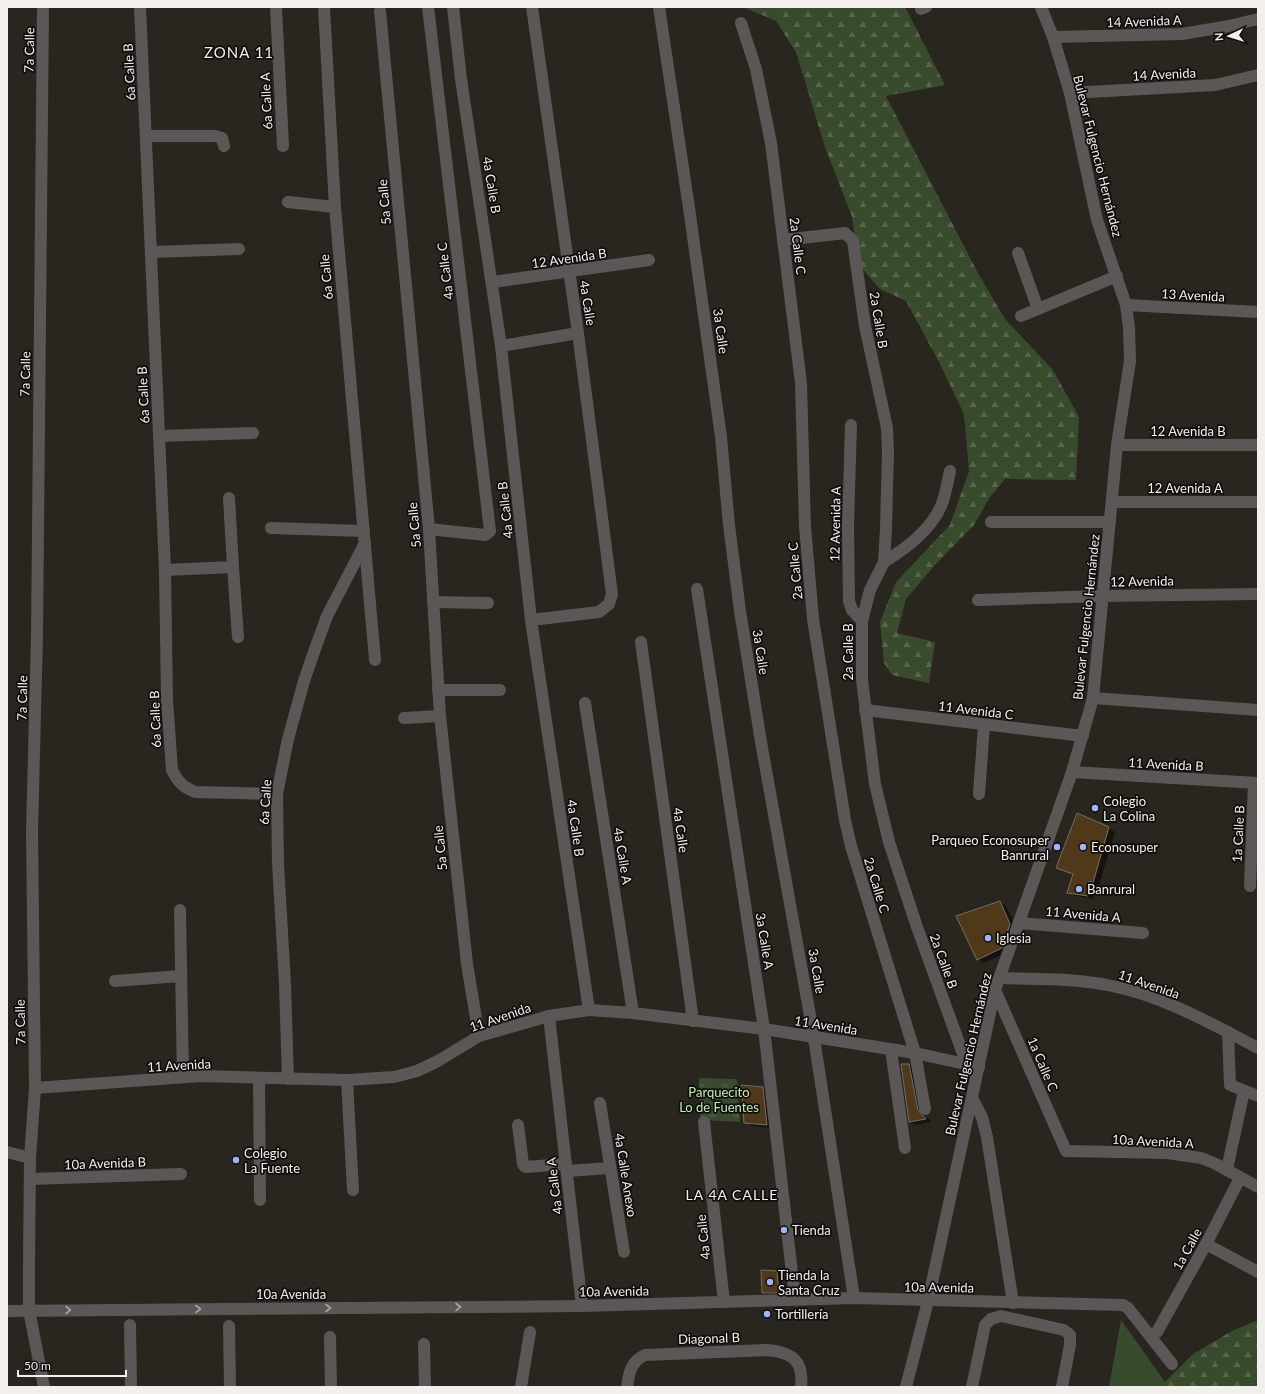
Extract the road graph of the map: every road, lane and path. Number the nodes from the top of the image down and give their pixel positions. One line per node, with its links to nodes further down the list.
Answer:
1 (43, 7): 102 (street, 7a Calle)
2 (140, 7): 16 (street, 6a Calle B)
3 (276, 7): 18 (street, 6a Calle A)
4 (324, 7): 20 (street, 6a Calle)
5 (428, 7): 47 (street, 4a Calle C)
6 (452, 7): 28 (street, 4a Calle B)
7 (532, 7): 26 (street, 4a Calle)
8 (659, 7): 93 (street, 3a Calle)
9 (1042, 7): 13 (street, Bulevar Fulgencio Hernández)
10 (380, 11): 47 (street, 5a Calle)
11 (1258, 19): 13 (street, 14 Avenida A)
12 (741, 23): 21 (street, 2a Calle C)
13 (1053, 37): 15 (street, Bulevar Fulgencio Hernández)
14 (1258, 75): 15 (street, 14 Avenida)
15 (1070, 93): 27 (street, Bulevar Fulgencio Hernández)
16 (146, 136): 17 (street); 23 (street, 6a Calle B)
17 (224, 146)
18 (283, 146)
19 (288, 202): 20 (street)
20 (335, 208): 48 (street, 6a Calle)
21 (783, 240): 50 (street, 2a Calle B); 96 (street, 2a Calle C)
22 (239, 249): 23 (street)
23 (151, 252): 37 (street, 6a Calle B)
24 (1018, 253): 30 (street)
25 (649, 260): 26 (street, 12 Avenida B)
26 (568, 273): 28 (street, 12 Avenida B); 33 (street, 4a Calle)
27 (1117, 276): 29 (street, Bulevar Fulgencio Hernández); 30 (street)
28 (493, 282): 34 (street, 4a Calle B)
29 (1126, 305): 31 (street, 13 Avenida); 38 (street, Bulevar Fulgencio Hernández)
30 (1038, 309): 32 (street)
31 (1258, 312)
32 (1021, 316)
33 (578, 333): 34 (street); 59 (street, 4a Calle)
34 (501, 346): 59 (street, 4a Calle B)
35 (852, 425): 60 (street, 12 Avenida A)
36 (253, 433): 37 (street)
37 (159, 436): 52 (street, 6a Calle B)
38 (1117, 445): 39 (street, 12 Avenida B); 42 (street, Bulevar Fulgencio Hernández)
39 (1258, 445)
40 (950, 471): 50 (street)
41 (229, 498): 51 (street)
42 (1112, 502): 43 (street, 12 Avenida A); 45 (street, Bulevar Fulgencio Hernández)
43 (1258, 502)
44 (991, 522): 45 (street)
45 (1110, 522): 55 (street, Bulevar Fulgencio Hernández)
46 (271, 528): 48 (street)
47 (429, 529): 57 (street, 5a Calle)
48 (364, 530): 49 (street, 6a Calle)
49 (366, 543): 63 (street, 6a Calle); 76 (street, 6a Calle)
50 (884, 562): 60 (street, 2a Calle B)
51 (233, 567): 52 (street); 61 (street)
52 (165, 570): 76 (street, 6a Calle B)
53 (697, 589): 90 (street, 3a Calle A)
54 (1258, 594): 55 (street, 12 Avenida)
55 (1102, 596): 56 (street, 12 Avenida); 66 (street, Bulevar Fulgencio Hernández)
56 (978, 600)
57 (433, 602): 58 (street); 64 (street, 5a Calle)
58 (488, 603)
59 (531, 620): 86 (street, 4a Calle B)
60 (862, 620): 68 (street, 2a Calle B)
61 (238, 637)
62 (641, 642): 89 (street, 4a Calle)
63 (375, 660)
64 (438, 690): 65 (street); 70 (street, 5a Calle)
65 (500, 690)
66 (1093, 698): 69 (street); 73 (street, Bulevar Fulgencio Hernández)
67 (585, 703): 87 (street, 4a Calle A)
68 (865, 710): 72 (street, 11 Avenida C); 97 (street, 2a Calle B)
69 (1258, 710)
70 (440, 716): 71 (street); 92 (street, 5a Calle)
71 (404, 718)
72 (984, 725): 73 (street, 11 Avenida C); 77 (street)
73 (1083, 736): 74 (street, Bulevar Fulgencio Hernández)
74 (1072, 772): 75 (street, 11 Avenida B); 80 (street, Bulevar Fulgencio Hernández)
75 (1256, 783): 78 (street, 1a Calle B)
76 (277, 794): 100 (street, 6a Calle)
77 (979, 794)
78 (1250, 886)
79 (180, 910): 82 (street)
80 (1019, 923): 81 (street, 11 Avenida A); 83 (street, Bulevar Fulgencio Hernández)
81 (1143, 933)
82 (181, 976): 84 (street); 98 (street)
83 (999, 978): 85 (street, Bulevar Fulgencio Hernández); 91 (street, 11 Avenida)
84 (115, 981)
85 (996, 990): 97 (street, Bulevar Fulgencio Hernández); 111 (street, 1a Calle C)
86 (589, 1010): 87 (street, 11 Avenida); 88 (street, 11 Avenida)
87 (633, 1013): 89 (street, 11 Avenida)
88 (549, 1016): 92 (street, 11 Avenida); 114 (street, 4a Calle A)
89 (693, 1021): 90 (street, 11 Avenida)
90 (764, 1030): 93 (street, 11 Avenida); 127 (street, 3a Calle A)
91 (1228, 1032): 94 (street, 11 Avenida); 103 (street)
92 (479, 1036): 101 (street, 11 Avenida)
93 (814, 1038): 95 (street, 11 Avenida); 126 (street, 3a Calle)
94 (1258, 1048)
95 (891, 1050): 96 (street, 11 Avenida); 110 (street)
96 (915, 1053): 97 (street, 11 Avenida); 107 (street, 2a Calle C)
97 (973, 1066): 105 (street, Bulevar Fulgencio Hernández)
98 (183, 1077): 99 (street, 11 Avenida); 102 (street, 11 Avenida)
99 (259, 1078): 100 (street, 11 Avenida); 122 (street)
100 (288, 1079): 101 (street, 11 Avenida)
101 (347, 1080): 121 (street)
102 (35, 1088): 113 (street, 7a Calle)
103 (1244, 1091): 104 (street); 116 (street)
104 (1258, 1096)
105 (972, 1098): 128 (street, Bulevar Fulgencio Hernández); 130 (street)
106 (600, 1103): 115 (street, 4a Calle Anexo)
107 (925, 1109)
108 (704, 1122): 129 (street, 4a Calle)
109 (518, 1125): 114 (street)
110 (905, 1148)
111 (1064, 1148): 116 (street, 10a Avenida A)
112 (7, 1152): 113 (street)
113 (30, 1158): 119 (street, 7a Calle)
114 (566, 1168): 115 (street); 131 (street, 4a Calle A)
115 (610, 1168): 124 (street, 4a Calle Anexo)
116 (1226, 1170): 118 (street, 10a Avenida A)
117 (181, 1174): 119 (street, 10a Avenida B)
118 (1240, 1178): 120 (street, 10a Avenida A); 123 (street, 1a Calle)
119 (30, 1179): 132 (street, 7a Calle)
120 (1258, 1187)
121 (354, 1190)
122 (260, 1200)
123 (1206, 1244): 125 (street); 137 (street, 1a Calle)
124 (624, 1252)
125 (1258, 1272)
126 (854, 1298): 127 (street, 10a Avenida); 128 (street, 10a Avenida)
127 (796, 1299): 129 (street, 10a Avenida)
128 (928, 1301): 130 (street, 10a Avenida); 149 (street, Bulevar Fulgencio Hernández)
129 (724, 1302): 131 (street, 10a Avenida)
130 (1014, 1303): 140 (street, 10a Avenida)
131 (582, 1306): 132 (street, 10a Avenida, one-way to 131)
132 (29, 1310): 133 (street); 141 (street, 7a Calle)
133 (7, 1311)
134 (130, 1326): 142 (street)
135 (229, 1326): 143 (street)
136 (530, 1332): 146 (street)
137 (1157, 1332)
138 (330, 1337): 144 (street)
139 (424, 1344): 145 (street)
140 (1172, 1364)
141 (44, 1387)
142 (130, 1387)
143 (230, 1387)
144 (330, 1387)
145 (425, 1387)
146 (521, 1387)
147 (627, 1387): 148 (street, Diagonal B)
148 (801, 1387)
149 (906, 1387)
150 (972, 1387): 151 (street)
151 (1062, 1387)

